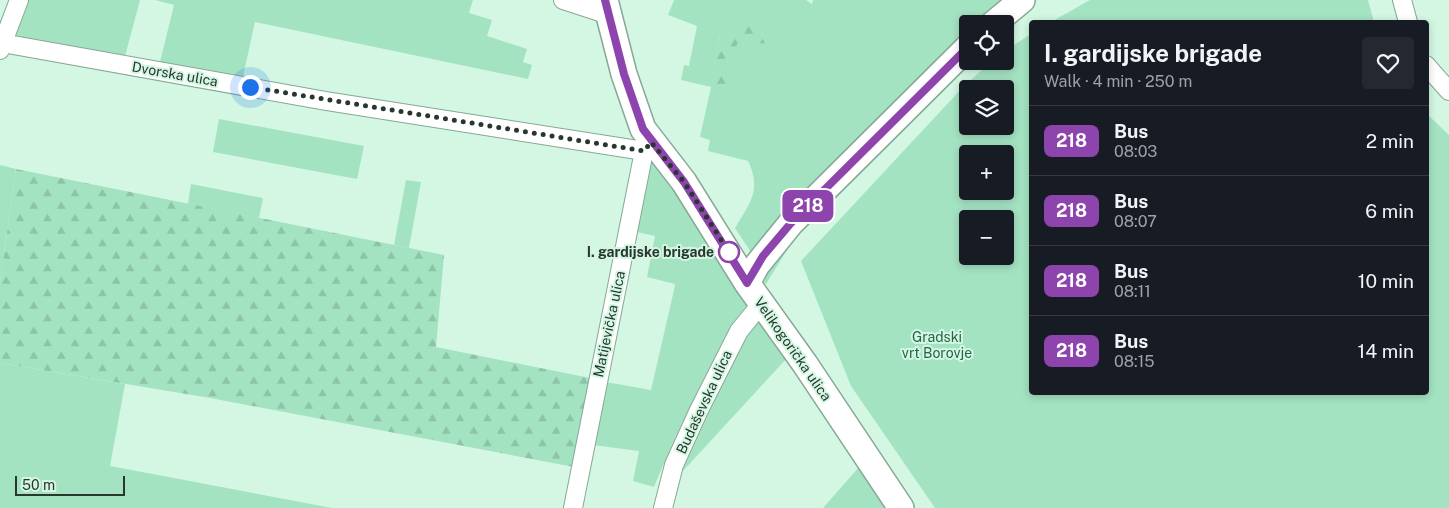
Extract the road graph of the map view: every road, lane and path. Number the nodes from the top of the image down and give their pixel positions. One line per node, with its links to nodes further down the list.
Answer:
1 (19, 0): 8 (street)
2 (563, 0): 5 (street)
3 (1022, 0): 6 (street)
4 (1402, 0): 7 (street)
5 (607, 7): 12 (street, Velikogorička ulica)
6 (1004, 15)
7 (1407, 20)
8 (1, 47): 12 (street, Dvorska ulica)
9 (959, 55): 13 (street)
10 (1429, 68): 11 (street)
11 (1449, 91)
12 (648, 147): 13 (street, Velikogorička ulica); 15 (street, Matijevička ulica)
13 (747, 283): 14 (street, Velikogorička ulica)
14 (761, 304): 16 (street, Budaševska ulica); 17 (street, Velikogorička ulica)
15 (573, 508)
16 (663, 508)
17 (901, 508)

